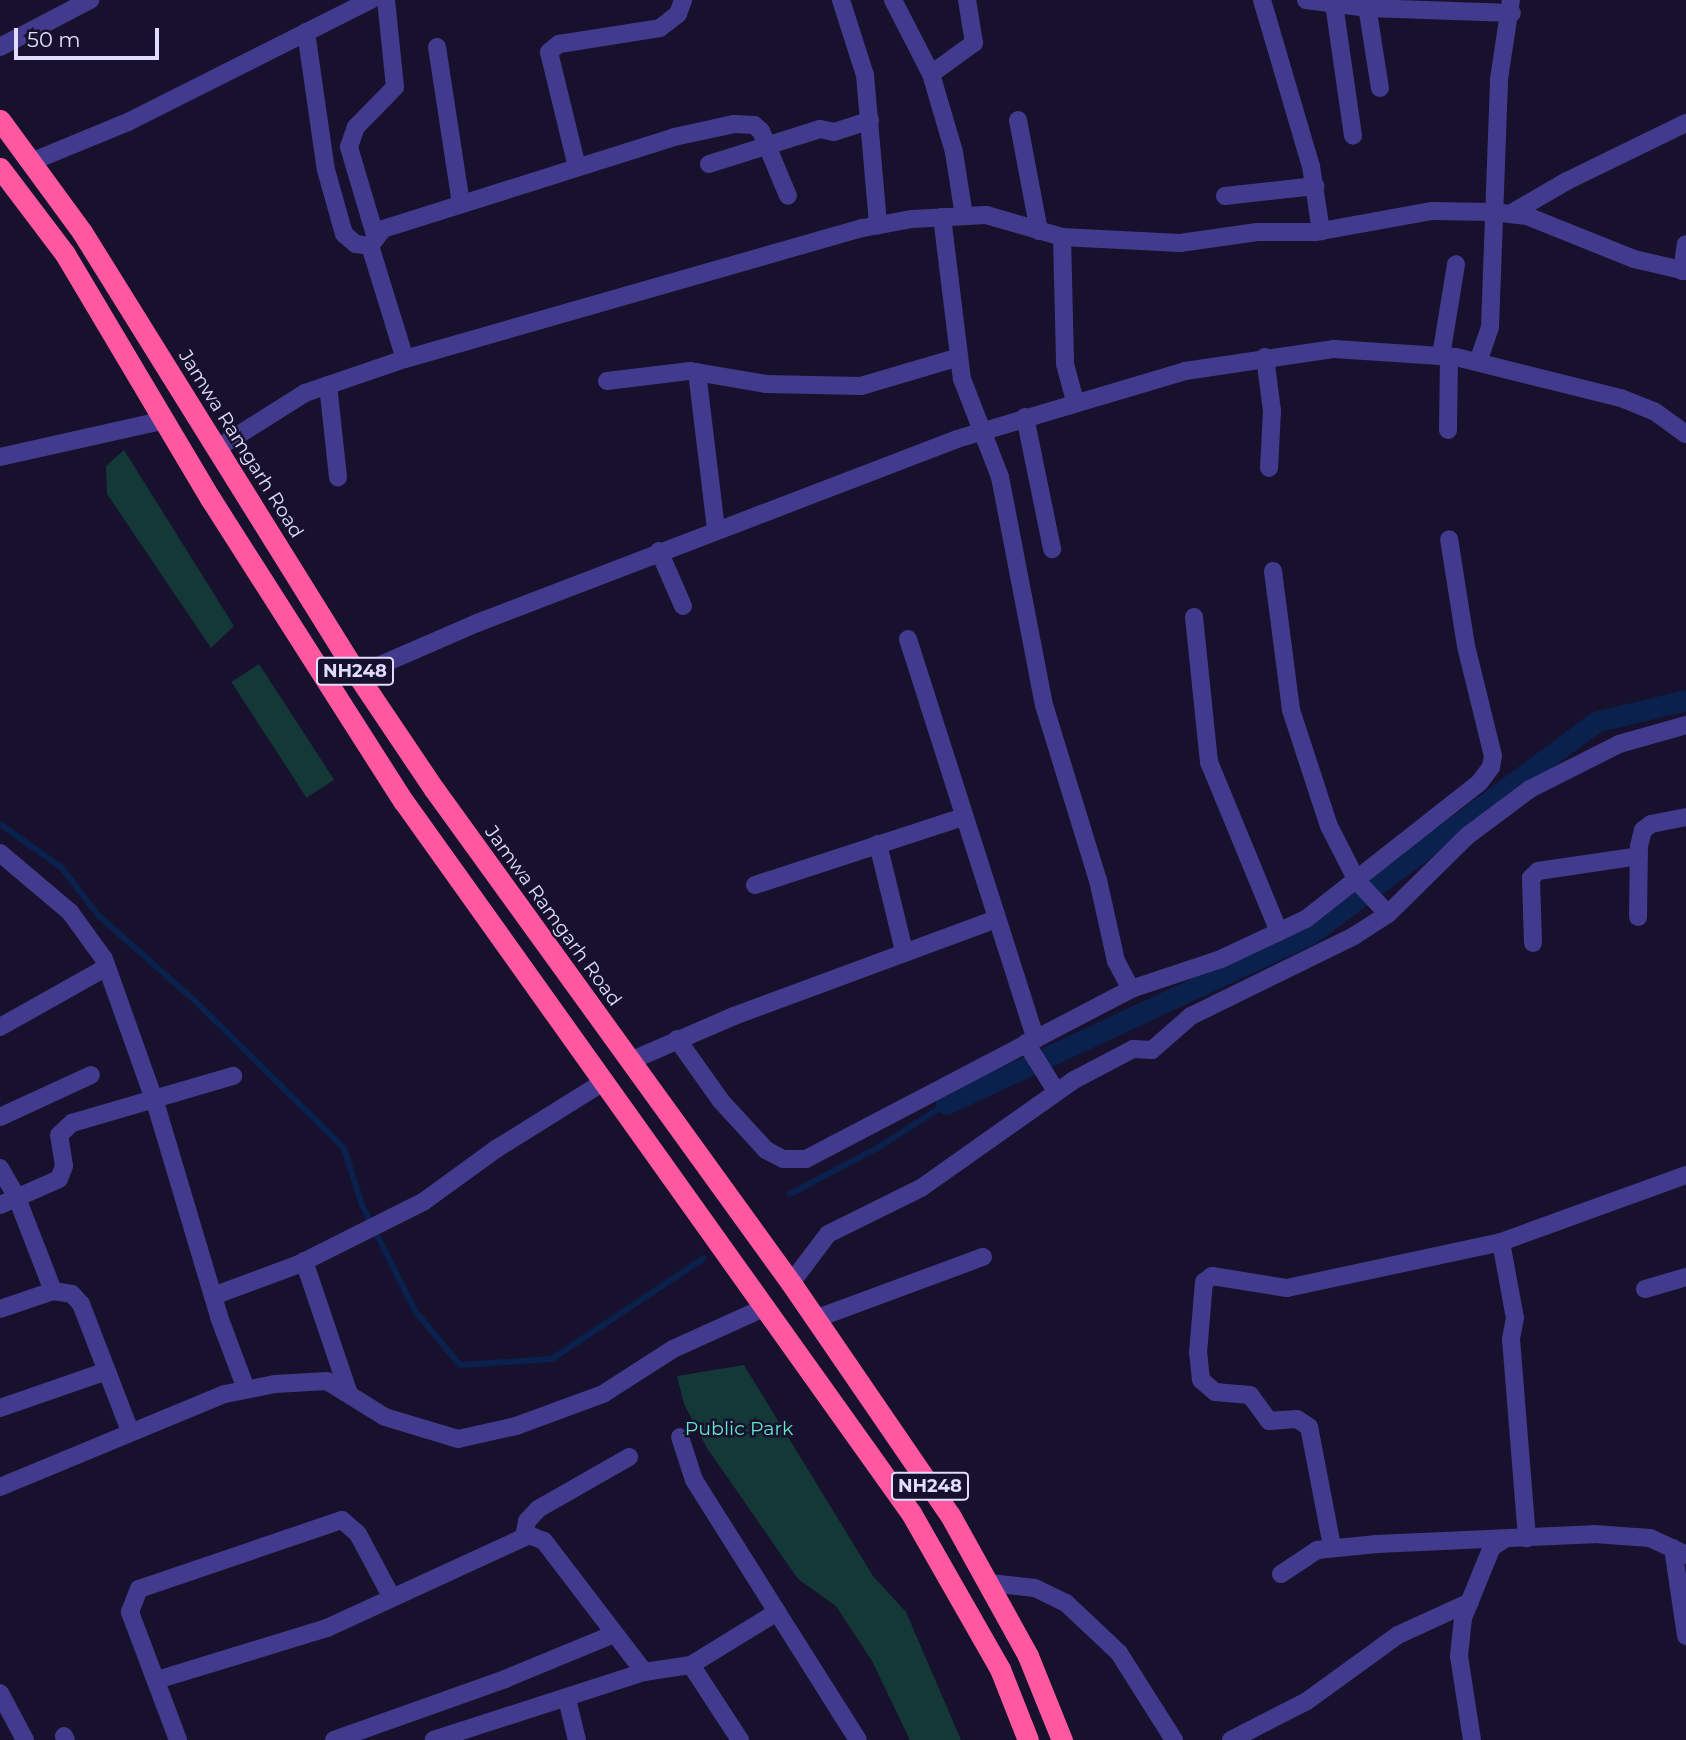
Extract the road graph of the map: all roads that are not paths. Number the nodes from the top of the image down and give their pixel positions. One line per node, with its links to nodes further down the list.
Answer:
1 (90, 0): 14 (street)
2 (371, 0): 13 (street)
3 (386, 0): 39 (street)
4 (683, 0): 26 (street)
5 (842, 0): 19 (street)
6 (893, 0): 16 (street)
7 (967, 0): 16 (street)
8 (1262, 0): 28 (street)
9 (1306, 0): 10 (street)
10 (1334, 4): 11 (street); 22 (street)
11 (1367, 4): 12 (street); 17 (street)
12 (1512, 6): 32 (street)
13 (306, 32): 24 (street); 39 (street)
14 (0, 47)
15 (437, 47): 31 (street)
16 (931, 74): 33 (street)
17 (1380, 88)
18 (0, 120): 24 (highway, Jamwa Ramgarh Road / NH248)
19 (870, 120): 23 (street); 35 (street)
20 (1018, 120): 37 (street)
21 (1686, 123): 32 (street)
22 (1353, 136)
23 (767, 145): 25 (street); 26 (street); 29 (street)
24 (33, 162): 57 (highway, Jamwa Ramgarh Road / NH248)
25 (709, 164)
26 (578, 167): 31 (street)
27 (0, 168): 53 (highway, NH248)
28 (1315, 186): 30 (street); 36 (street)
29 (788, 196)
30 (1225, 196)
31 (461, 203): 39 (street)
32 (1502, 213): 36 (street); 42 (street); 47 (street)
33 (964, 216): 34 (street); 37 (street)
34 (942, 217): 35 (street); 44 (street)
35 (878, 225): 46 (street)
36 (1321, 230): 38 (street)
37 (1039, 231): 38 (street)
38 (1062, 237): 51 (street)
39 (372, 241): 46 (street)
40 (1686, 244): 42 (street)
41 (1455, 264): 43 (street)
42 (1684, 271)
43 (1445, 356): 45 (street); 47 (street); 54 (street)
44 (960, 357): 48 (street); 55 (street)
45 (1265, 358): 51 (street); 59 (street)
46 (405, 359): 50 (street)
47 (1478, 362): 56 (street)
48 (697, 372): 49 (street); 61 (street)
49 (607, 382)
50 (328, 385): 57 (street); 60 (street)
51 (1075, 402): 52 (street)
52 (1025, 418): 55 (street); 63 (street)
53 (165, 420): 58 (street); 92 (highway, NH248)
54 (1448, 430)
55 (979, 431): 61 (street); 85 (street)
56 (1686, 434)
57 (216, 449): 69 (highway, Jamwa Ramgarh Road / NH248)
58 (0, 457)
59 (1269, 468)
60 (338, 477)
61 (716, 529): 64 (street)
62 (1448, 539): 76 (street)
63 (1052, 549)
64 (659, 551): 66 (street); 69 (street)
65 (1273, 571): 76 (street)
66 (683, 606)
67 (1194, 617): 81 (street)
68 (908, 639): 71 (street)
69 (360, 679): 89 (highway, Jamwa Ramgarh Road / NH248)
70 (1686, 725): 78 (street)
71 (963, 817): 73 (street); 80 (street)
72 (1686, 817): 75 (street)
73 (878, 844): 77 (street); 83 (street)
74 (0, 853): 84 (street)
75 (1639, 856): 79 (street); 82 (street)
76 (1359, 884): 78 (street); 81 (street)
77 (755, 885)
78 (1384, 911): 93 (street)
79 (1638, 917)
80 (996, 919): 83 (street); 88 (street)
81 (1279, 933): 85 (street)
82 (1532, 943)
83 (904, 951): 87 (street)
84 (105, 968): 86 (street); 94 (street)
85 (1131, 989): 88 (street)
86 (0, 1027)
87 (677, 1039): 88 (street); 89 (street)
88 (1031, 1044): 93 (street)
89 (630, 1061): 103 (highway, Jamwa Ramgarh Road / NH248)
90 (91, 1075): 95 (street)
91 (233, 1076): 94 (street)
92 (601, 1083): 101 (street); 107 (highway, NH248)
93 (1051, 1084): 103 (street)
94 (153, 1099): 98 (street); 106 (street)
95 (0, 1118)
96 (0, 1168): 98 (street)
97 (1686, 1175): 99 (street)
98 (8, 1201): 105 (street)
99 (1501, 1242): 119 (street); 121 (street)
100 (983, 1257): 109 (street)
101 (303, 1261): 106 (street); 112 (street)
102 (1686, 1277): 104 (street)
103 (791, 1283): 109 (highway, Jamwa Ramgarh Road / NH248)
104 (1645, 1289)
105 (52, 1291): 108 (street); 110 (street)
106 (213, 1296): 111 (street)
107 (766, 1307): 112 (street); 143 (highway, NH248)
108 (0, 1309)
109 (815, 1319): 124 (highway, Jamwa Ramgarh Road / NH248)
110 (107, 1371): 113 (street); 114 (street)
111 (246, 1389): 112 (street); 114 (street)
112 (349, 1394)
113 (0, 1408)
114 (130, 1431): 117 (street)
115 (680, 1437): 127 (street)
116 (629, 1457): 118 (street)
117 (0, 1487)
118 (524, 1537): 125 (street); 128 (street)
119 (1527, 1538): 120 (street); 122 (street)
120 (1503, 1539): 121 (street); 126 (street)
121 (1332, 1546): 123 (street)
122 (1680, 1551): 129 (street)
123 (1281, 1574)
124 (990, 1583): 136 (highway, Jamwa Ramgarh Road / NH248); 144 (street)
125 (391, 1596): 132 (street); 132 (street)
126 (1470, 1602): 145 (street); 146 (street)
127 (777, 1612): 130 (street); 142 (street)
128 (612, 1635): 131 (street); 139 (street)
129 (1686, 1636)
130 (691, 1665): 131 (street); 141 (street)
131 (644, 1672): 134 (street)
132 (157, 1680): 138 (street)
133 (0, 1693): 137 (street)
134 (567, 1699): 135 (street); 140 (street)
135 (444, 1739)
136 (1059, 1739)
137 (25, 1740)
138 (178, 1740)
139 (334, 1740)
140 (578, 1740)
141 (740, 1740)
142 (858, 1740)
143 (1028, 1740)
144 (1174, 1740)
145 (1231, 1740)
146 (1472, 1740)

